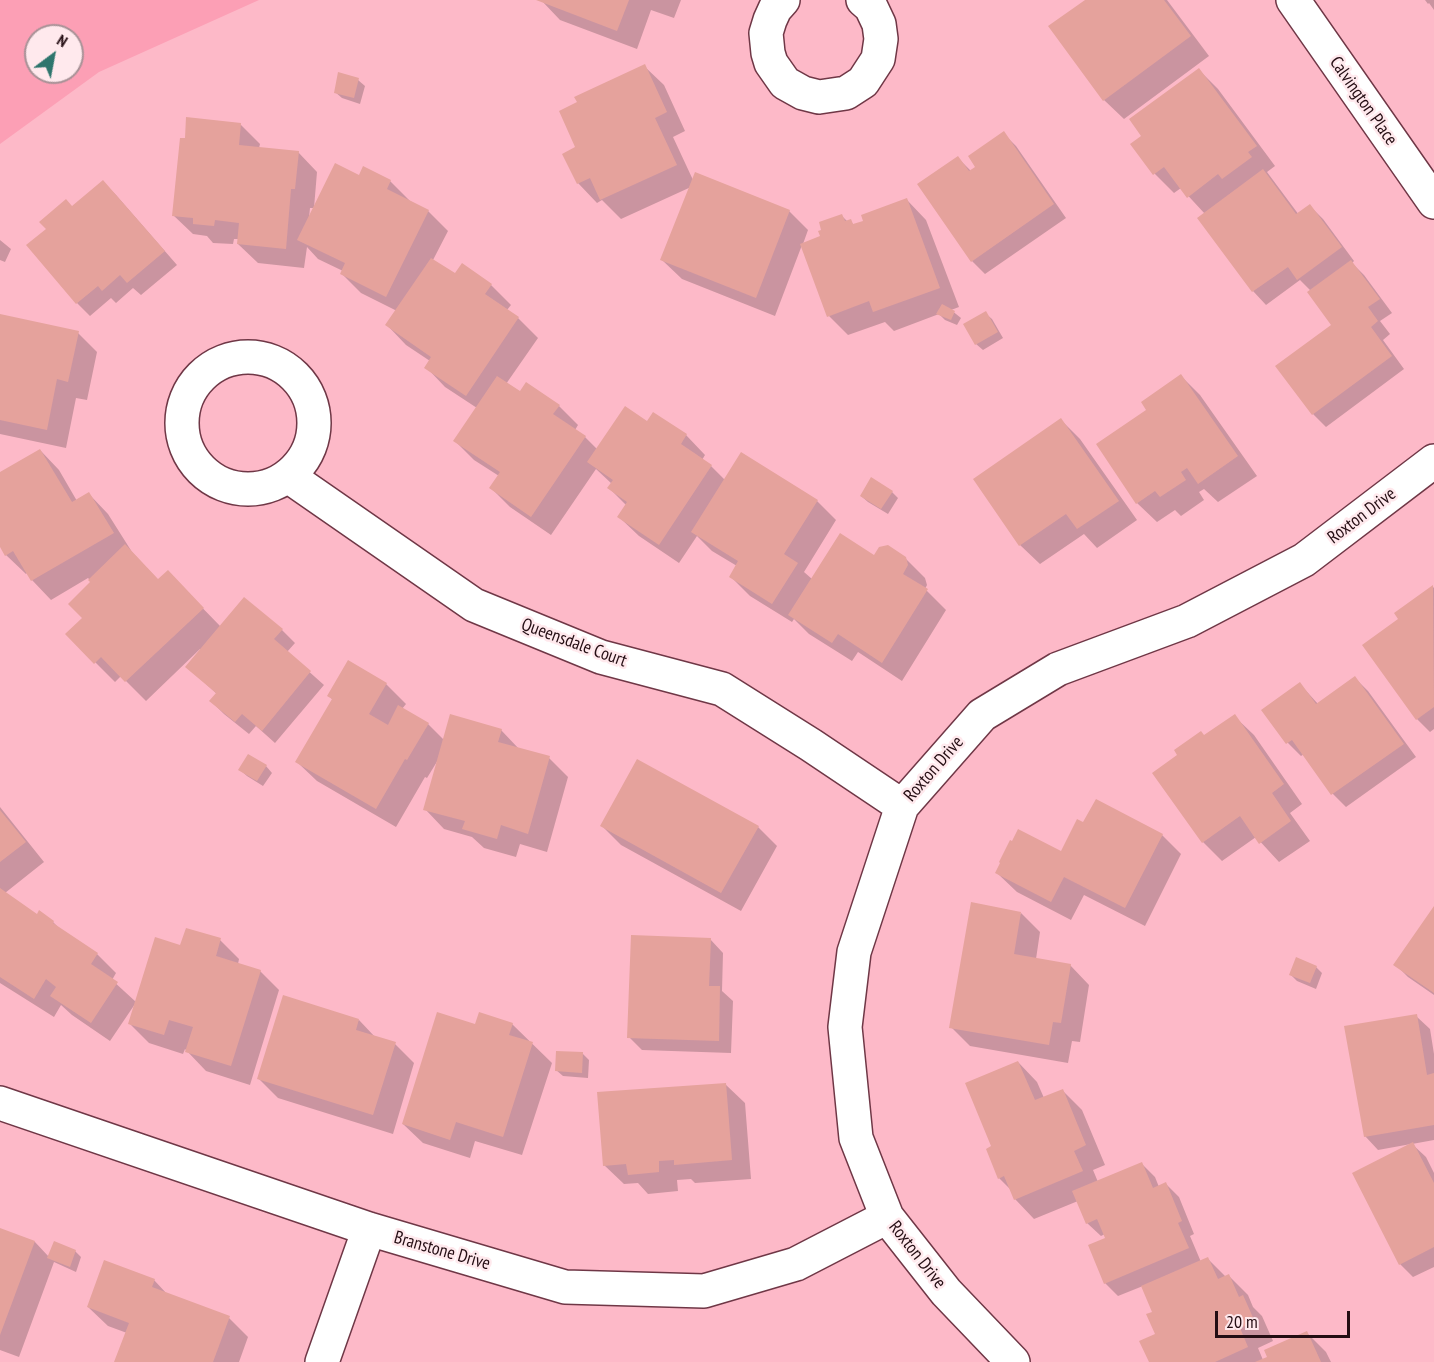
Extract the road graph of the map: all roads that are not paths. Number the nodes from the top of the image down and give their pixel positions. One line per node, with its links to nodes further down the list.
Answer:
1 (783, 0): 3 (street)
2 (1293, 0): 4 (street, Calvington Place)
3 (873, 2)
4 (1434, 202)
5 (1434, 461): 7 (street, Roxton Drive)
6 (288, 476): 6 (street); 7 (street, Queensdale Court)
7 (902, 806): 9 (street, Roxton Drive)
8 (0, 1103): 10 (street, Branstone Drive)
9 (887, 1217): 10 (street, Branstone Drive); 12 (street, Roxton Drive)
10 (369, 1229): 11 (street)
11 (322, 1362)
12 (1013, 1362)

